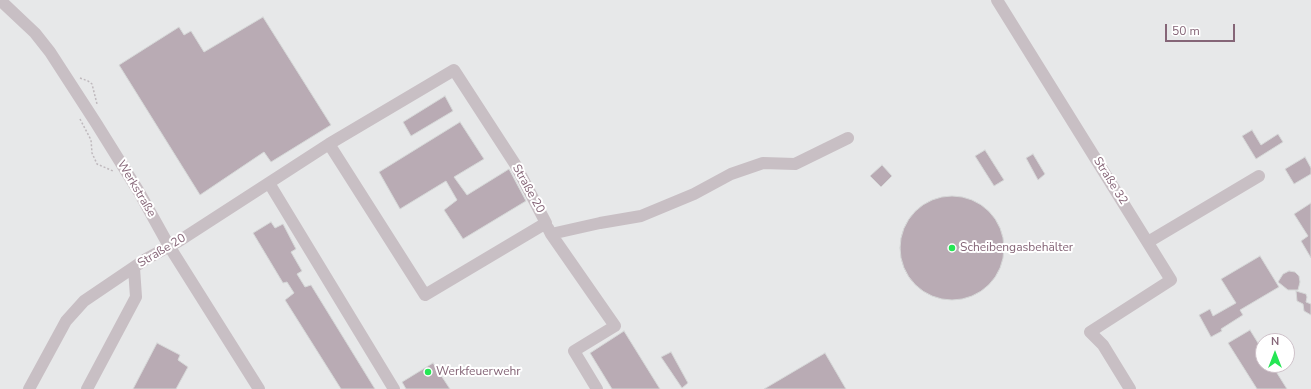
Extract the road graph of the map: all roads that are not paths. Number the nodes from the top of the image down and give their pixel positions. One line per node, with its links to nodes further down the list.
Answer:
1 (0, 0): 10 (street, Werkstraße)
2 (997, 0): 9 (street, Straße 32)
3 (848, 138): 8 (street)
4 (329, 144): 6 (street, Straße 20); 7 (street, Straße 20); 7 (street, Straße 20)
5 (1259, 176): 9 (street)
6 (269, 183): 10 (street, Straße 20); 15 (street)
7 (546, 222): 8 (street)
8 (551, 234): 16 (street)
9 (1148, 242): 17 (street, Straße 32)
10 (170, 246): 11 (street, Straße 20); 14 (street, Werkstraße)
11 (134, 268): 12 (street, Straße 20); 13 (street)
12 (29, 389)
13 (87, 389)
14 (259, 389)
15 (394, 389)
16 (597, 389)
17 (1130, 389)

